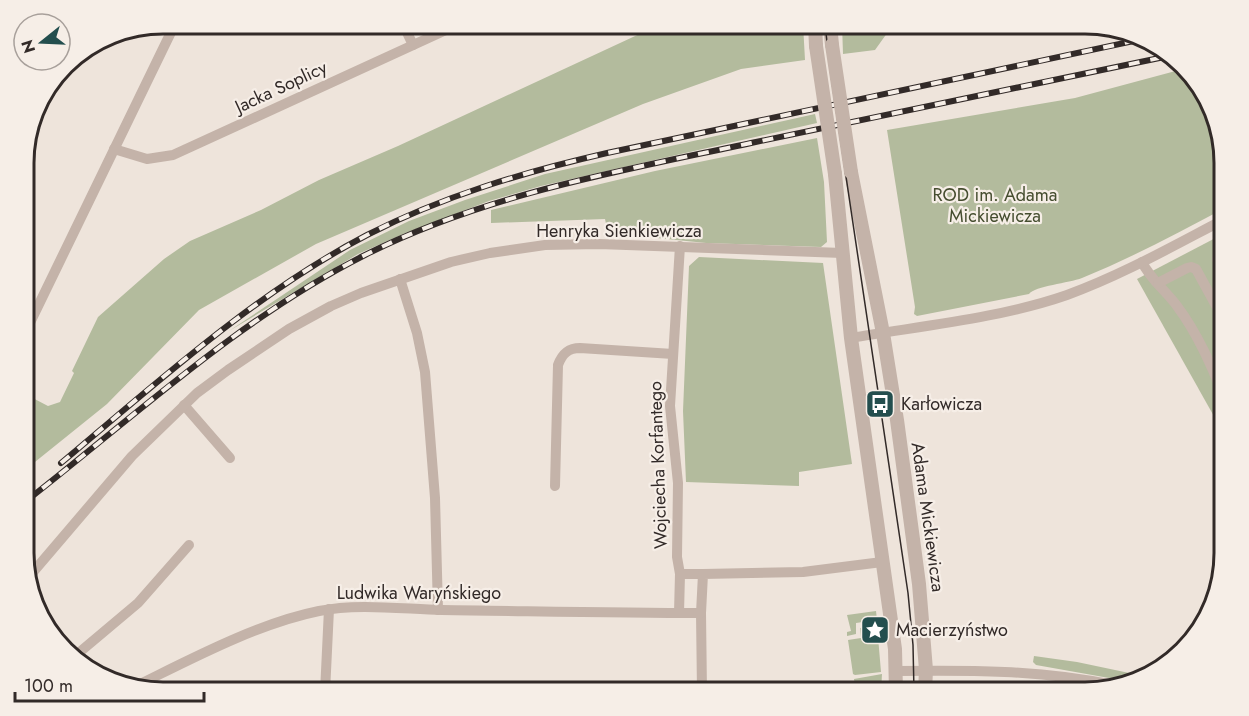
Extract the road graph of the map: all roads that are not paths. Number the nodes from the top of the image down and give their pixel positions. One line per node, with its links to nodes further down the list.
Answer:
1 (170, 34): 7 (street)
2 (408, 34): 6 (street)
3 (437, 34): 6 (street, Jacka Soplicy)
4 (815, 34): 10 (street, bridge)
5 (831, 34): 16 (street, Adama Mickiewicza, bridge)
6 (413, 45): 7 (street, Jacka Soplicy)
7 (114, 149): 15 (street)
8 (1214, 225): 11 (street)
9 (680, 246): 10 (street, Henryka Sienkiewicza); 12 (street, Henryka Sienkiewicza); 18 (street, Wojciecha Korfantego)
10 (842, 253): 17 (street)
11 (1142, 262): 13 (street); 16 (street)
12 (400, 279): 20 (street, Henryka Sienkiewicza); 29 (street)
13 (1158, 283): 14 (street); 19 (street)
14 (1214, 302)
15 (34, 314)
16 (883, 333): 17 (street); 33 (street, Adama Mickiewicza)
17 (851, 338): 24 (street)
18 (673, 354): 22 (street); 26 (street, Wojciecha Korfantego)
19 (1214, 370)
20 (184, 405): 21 (street); 25 (street, Henryka Sienkiewicza)
21 (230, 458)
22 (555, 486)
23 (189, 545): 32 (street)
24 (882, 562): 27 (street); 34 (street)
25 (36, 569)
26 (680, 574): 27 (street); 30 (street)
27 (703, 574): 31 (street)
28 (328, 609): 29 (street, Ludwika Waryńskiego); 35 (street, Ludwika Waryńskiego); 40 (street)
29 (438, 610): 30 (street, Ludwika Waryńskiego)
30 (680, 613): 31 (street, Ludwika Waryńskiego)
31 (701, 613): 36 (street)
32 (81, 651)
33 (926, 670): 34 (street); 38 (street, Adama Mickiewicza); 39 (street)
34 (896, 671): 37 (street)
35 (148, 680)
36 (702, 681)
37 (896, 681)
38 (925, 681)
39 (1087, 681)
40 (325, 682)

